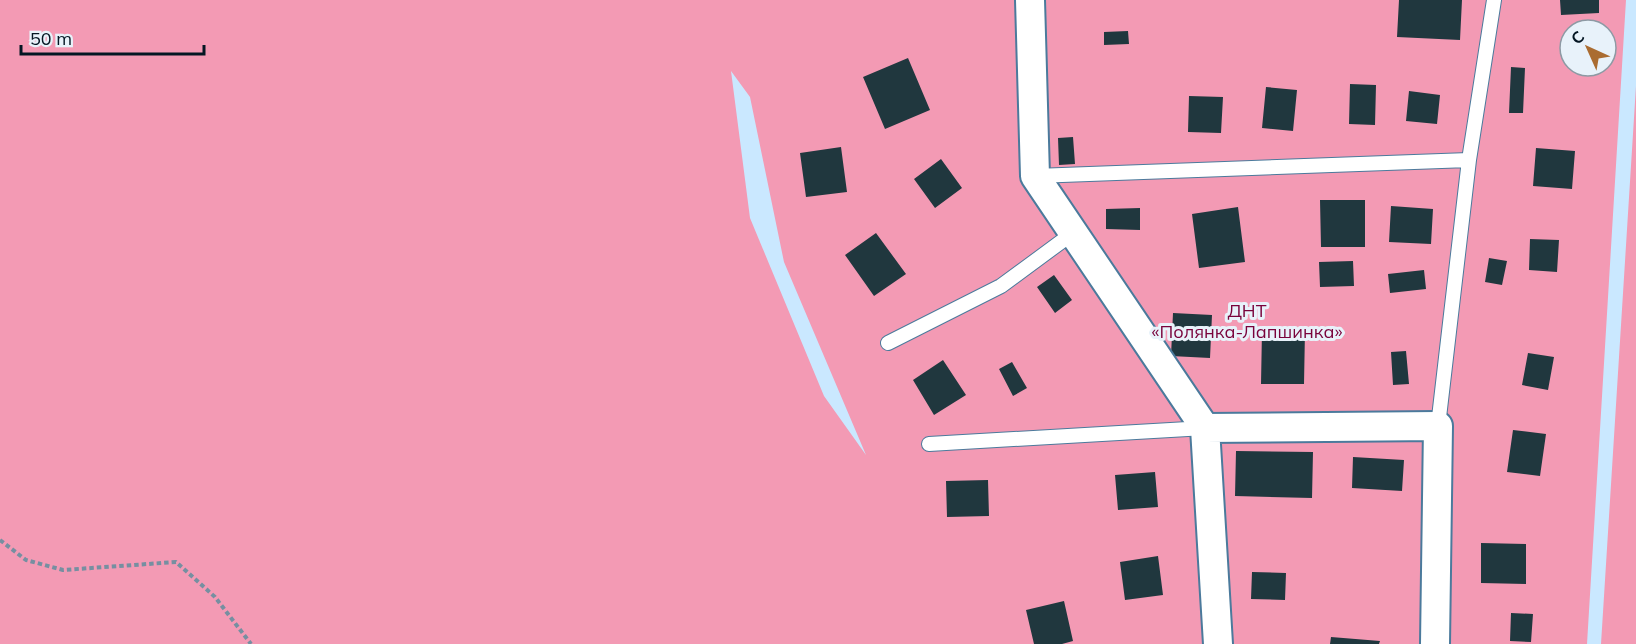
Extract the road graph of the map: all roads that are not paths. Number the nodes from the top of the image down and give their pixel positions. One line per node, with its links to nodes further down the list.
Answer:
1 (1030, 0): 4 (street)
2 (1494, 0): 3 (lane)
3 (1469, 159): 4 (lane); 7 (lane)
4 (1035, 176): 5 (street)
5 (1074, 233): 6 (lane); 8 (street)
6 (888, 343)
7 (1438, 426): 8 (street); 11 (street)
8 (1205, 428): 9 (lane); 10 (street)
9 (929, 444)
10 (1218, 644)
11 (1435, 644)

